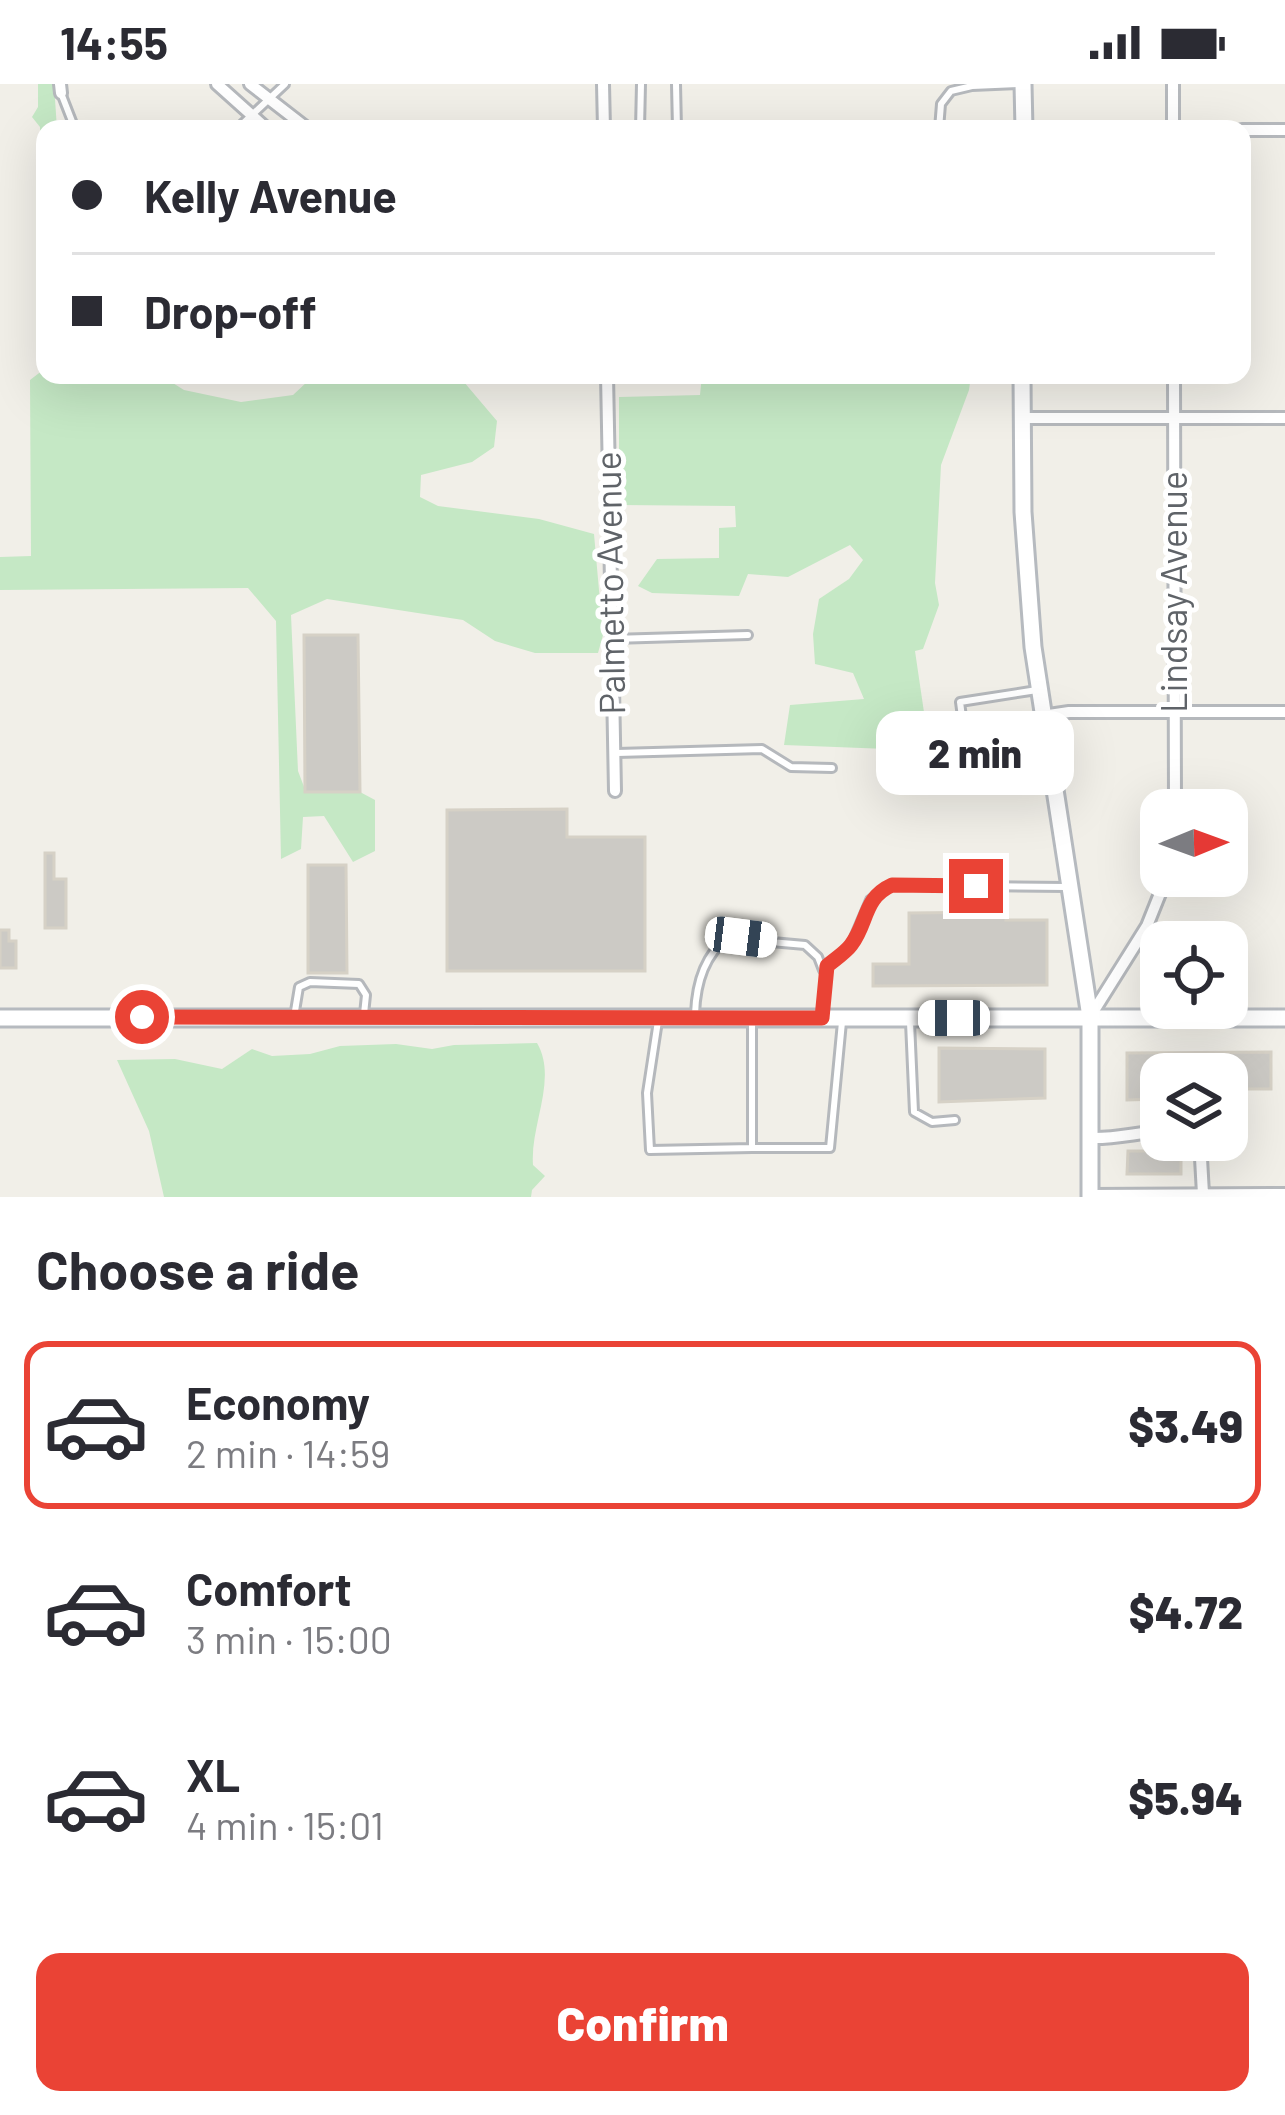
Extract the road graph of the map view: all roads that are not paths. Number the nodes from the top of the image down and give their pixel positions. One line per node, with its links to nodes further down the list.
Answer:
1 (217, 84): 11 (street)
2 (250, 84): 10 (street)
3 (284, 84): 10 (lane)
4 (603, 84): 16 (street)
5 (641, 84): 17 (lane)
6 (676, 84): 18 (lane)
7 (1023, 84): 19 (lane); 20 (main road)
8 (1173, 84): 21 (street)
9 (61, 89): 12 (lane)
10 (269, 100): 11 (lane); 15 (street)
11 (251, 116): 13 (lane); 14 (street)
12 (71, 120)
13 (247, 120)
14 (256, 120)
15 (296, 120)
16 (604, 120)
17 (640, 120)
18 (677, 120)
19 (940, 120)
20 (1024, 120)
21 (1173, 120)
22 (1251, 130): 23 (street)
23 (1285, 130)
24 (608, 384): 31 (street, Palmetto Avenue)
25 (1022, 384): 27 (main road)
26 (1174, 384): 28 (street, Lindsay Avenue)
27 (1022, 418): 28 (street); 32 (main road)
28 (1174, 418): 29 (street); 33 (street, Lindsay Avenue)
29 (1285, 418)
30 (748, 635): 31 (lane)
31 (611, 639): 36 (street, Palmetto Avenue)
32 (1038, 690): 35 (main road); 37 (lane)
33 (1175, 712): 34 (street); 35 (street); 39 (street, Lindsay Avenue)
34 (1285, 712)
35 (1042, 716): 37 (main road)
36 (613, 753): 38 (lane); 40 (street, Palmetto Avenue)
37 (1048, 755): 41 (main road)
38 (832, 768)
39 (1174, 789)
40 (615, 791)
41 (1069, 886): 43 (lane); 45 (main road)
42 (1159, 897): 45 (street)
43 (824, 975): 49 (lane); 51 (lane)
44 (294, 1017): 46 (main road); 47 (main road); 47 (lane)
45 (1090, 1017): 53 (main road); 54 (main road); 57 (main road)
46 (0, 1018)
47 (364, 1018): 48 (main road)
48 (659, 1018): 49 (main road); 58 (lane)
49 (695, 1018): 50 (main road)
50 (752, 1018): 51 (main road); 58 (lane)
51 (822, 1018): 52 (main road)
52 (842, 1018): 53 (main road); 58 (lane)
53 (910, 1018): 55 (lane)
54 (1285, 1018)
55 (955, 1120)
56 (1140, 1133): 57 (street)
57 (1090, 1138): 62 (main road)
58 (752, 1148)
59 (1202, 1161): 60 (street)
60 (1203, 1194): 62 (street); 63 (street)
61 (1285, 1194): 63 (street)
62 (1090, 1196)
63 (1267, 1196)

